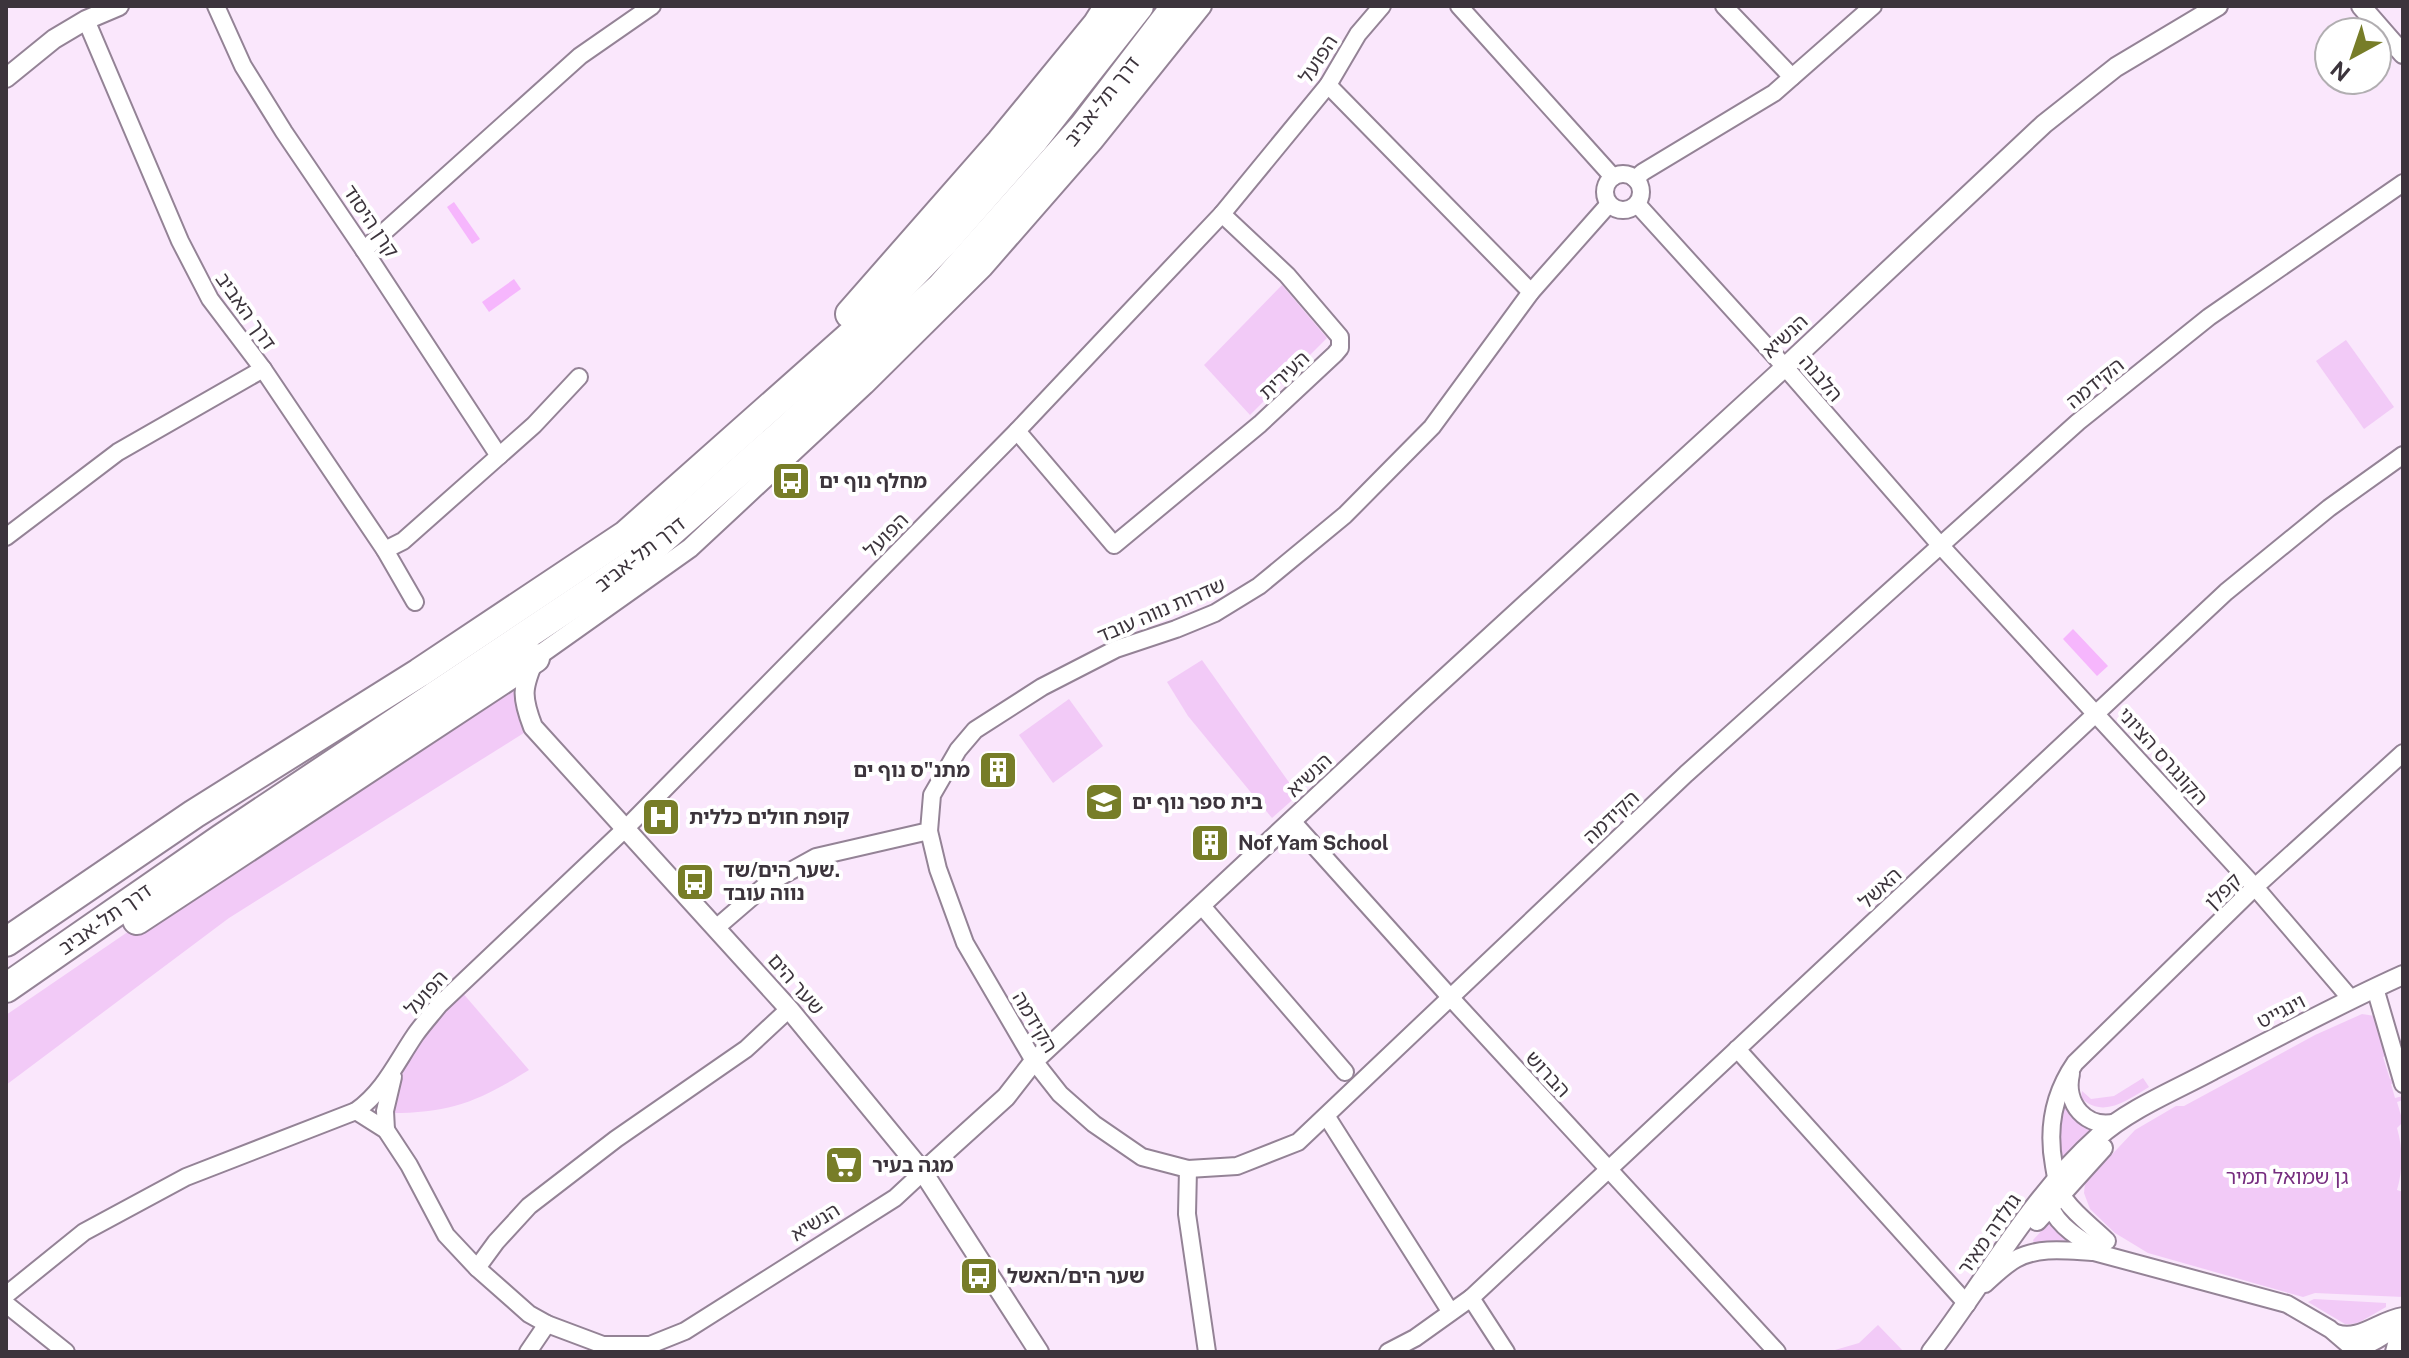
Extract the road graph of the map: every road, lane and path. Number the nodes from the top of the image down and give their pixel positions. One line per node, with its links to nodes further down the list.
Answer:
1 (119, 6): 14 (street)
2 (216, 6): 25 (street, קרן היסוד)
3 (652, 6): 25 (street)
4 (1109, 6): 30 (highway)
5 (1139, 6): 30 (highway, דרך תל-אביב)
6 (1176, 6): 49 (highway, דרך תל-אביב)
7 (1202, 6): 38 (street)
8 (1382, 6): 18 (street, הפועל)
9 (1459, 6): 19 (street)
10 (1724, 6): 16 (street)
11 (1873, 6): 16 (street)
12 (2218, 6): 27 (street, הנשיא)
13 (2361, 6): 15 (street)
14 (92, 13): 17 (street); 28 (street, דרך האביב)
15 (2403, 54)
16 (1792, 77): 20 (street)
17 (6, 78)
18 (1328, 85): 24 (street, הפועל); 26 (street)
19 (1613, 177): 20 (street); 22 (street)
20 (1635, 179): 23 (street)
21 (2403, 183): 35 (street, הקידמה)
22 (1609, 204): 23 (street); 26 (street, שדרות נווה עובד)
23 (1637, 204): 27 (street, הלבנה)
24 (1222, 214): 31 (street, הפועל); 31 (street, העירית)
25 (364, 250): 33 (street, קרן היסוד)
26 (1531, 292): 43 (street, שדרות נווה עובד)
27 (1785, 367): 35 (street, הלבנה); 41 (street, הנשיא)
28 (263, 369): 34 (street); 36 (street, דרך האביב)
29 (579, 377): 33 (street)
30 (754, 420): 47 (highway, דרך תל-אביב)
31 (1017, 431): 42 (street, הפועל)
32 (2403, 455): 39 (street, האשל)
33 (499, 456): 36 (street)
34 (6, 537)
35 (1940, 545): 39 (street, הקונגרס הציוני); 51 (street, הקידמה)
36 (385, 550): 37 (street, דרך האביב)
37 (415, 602)
38 (535, 658): 42 (street, שער הים); 53 (highway)
39 (2097, 713): 44 (street, הקונגרס הציוני); 55 (street, האשל)
40 (2403, 753): 44 (street, קפלן)
41 (1292, 821): 45 (street, הנשיא); 51 (street, הברוש)
42 (626, 828): 46 (street, שער הים); 58 (street, הפועל)
43 (929, 831): 46 (street); 56 (street, הקידמה)
44 (2255, 887): 52 (street, הקונגרס הציוני); 57 (street, קפלן)
45 (1201, 905): 56 (street, הנשיא); 59 (street)
46 (716, 928): 54 (street, שער הים)
47 (6, 942)
48 (2403, 975): 50 (street, וינגייט)
49 (6, 988)
50 (2375, 988): 52 (street, וינגייט); 60 (street)
51 (1450, 997): 63 (street, הקידמה); 67 (street, הברוש)
52 (2351, 999): 61 (street, וינגייט)
53 (6, 1007)
54 (789, 1009): 68 (street, שער הים); 71 (street)
55 (1737, 1049): 67 (street, האשל); 75 (street)
56 (1034, 1061): 66 (street, הקידמה); 68 (street, הנשיא)
57 (2075, 1063): 64 (street); 69 (street, קפלן)
58 (395, 1070): 62 (street, הפועל); 65 (street, הפועל)
59 (1345, 1072)
60 (2403, 1084)
61 (2181, 1087): 64 (street, וינגייט); 69 (street, וינגייט)
62 (356, 1111): 65 (street); 73 (street, הפועל)
63 (1327, 1117): 66 (street, הקידמה); 77 (street)
64 (2117, 1122): 69 (street, וינגייט)
65 (386, 1130): 71 (street, הנשיא)
66 (1188, 1169): 86 (street)
67 (1608, 1169): 74 (street, האשל); 89 (street, הברוש)
68 (923, 1172): 79 (street, הנשיא); 85 (street, שער הים)
69 (2059, 1185): 70 (street, קפלן); 70 (street); 72 (street, גולדה מאיר); 75 (street, גולדה מאיר)
70 (2110, 1249): 72 (street); 82 (street)
71 (477, 1268): 79 (street, הנשיא)
72 (1985, 1284): 75 (street, גולדה מאיר)
73 (6, 1295)
74 (1471, 1298): 77 (street, האשל); 88 (street)
75 (1969, 1302): 90 (street, גולדה מאיר)
76 (6, 1304): 83 (street)
77 (1450, 1311): 87 (street, האשל)
78 (2403, 1316): 82 (street)
79 (547, 1324): 84 (street)
80 (2403, 1324): 82 (street)
81 (2403, 1331): 91 (street)
82 (2346, 1342)
83 (66, 1352)
84 (528, 1352)
85 (1039, 1352)
86 (1207, 1352)
87 (1388, 1352)
88 (1506, 1352)
89 (1777, 1352)
90 (1931, 1352)
91 (2394, 1352)

